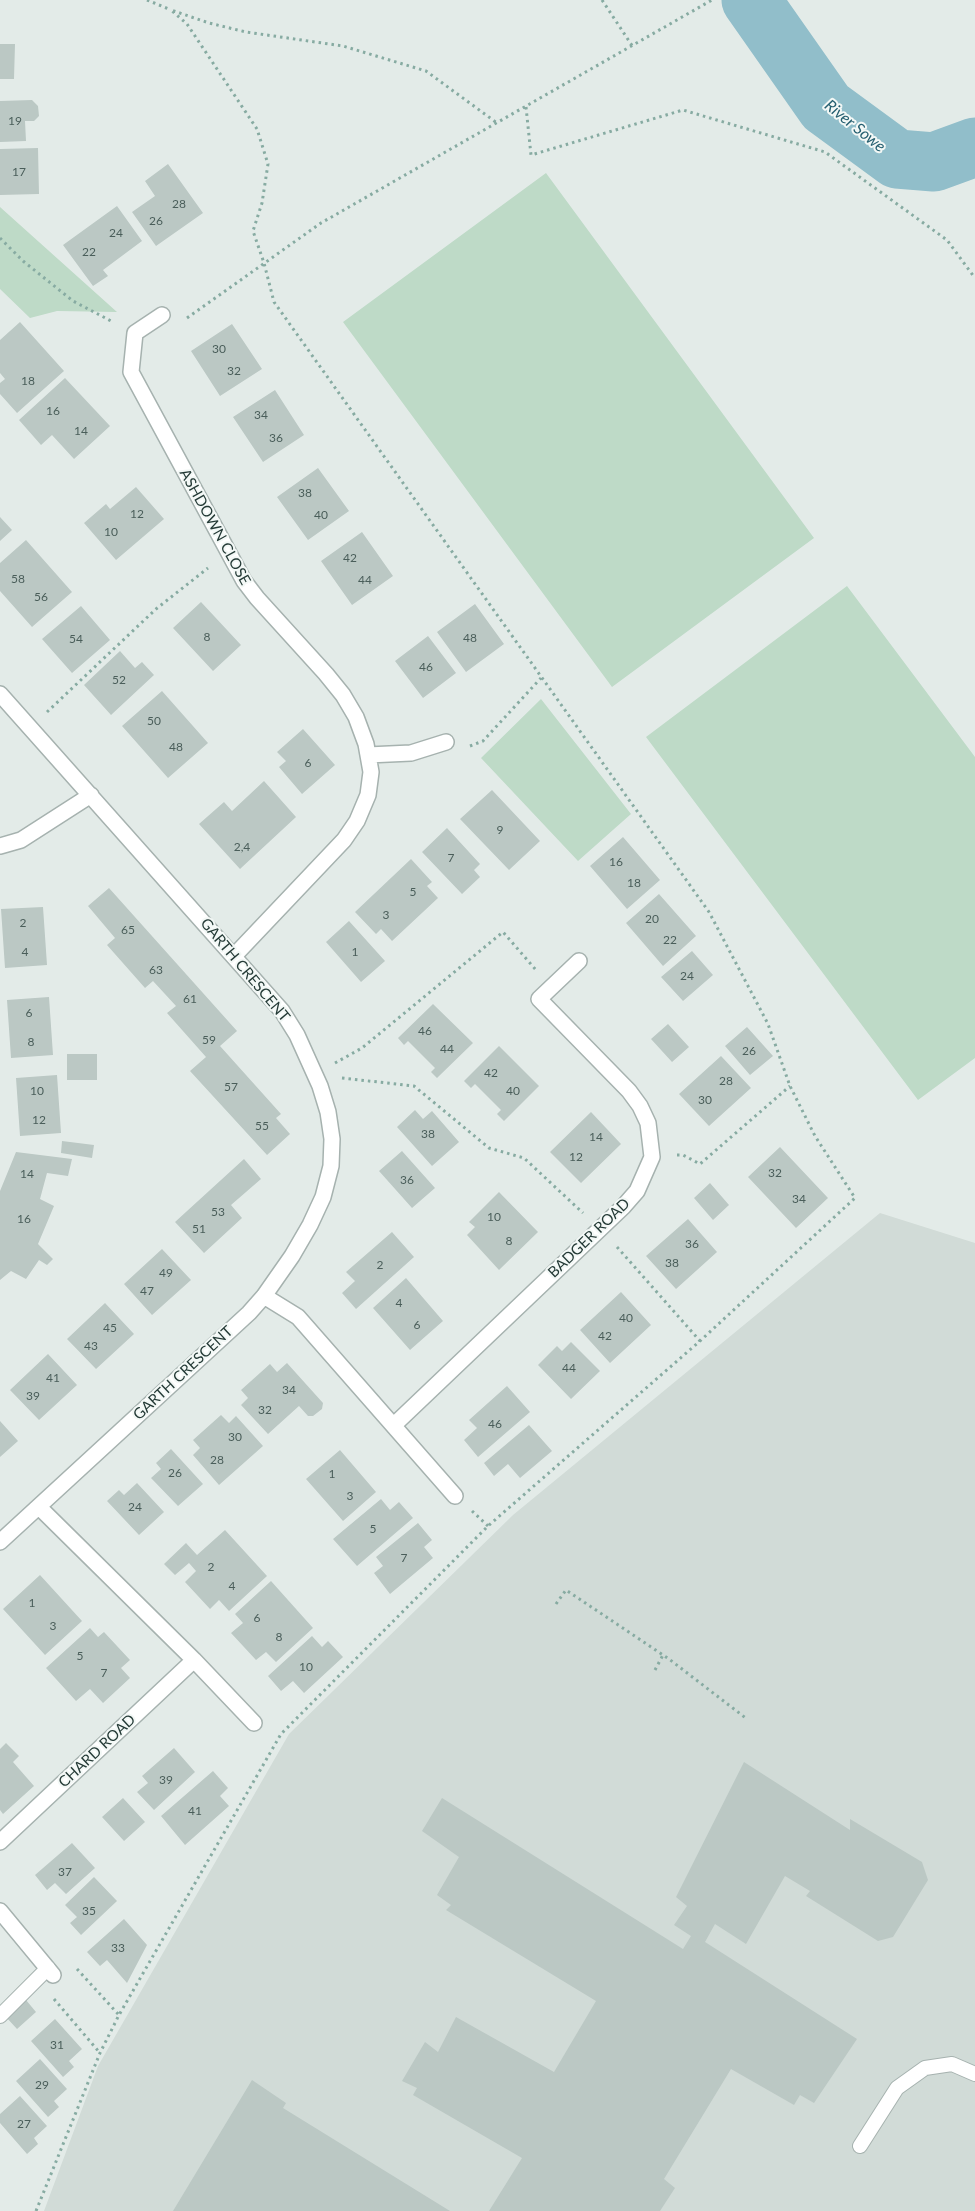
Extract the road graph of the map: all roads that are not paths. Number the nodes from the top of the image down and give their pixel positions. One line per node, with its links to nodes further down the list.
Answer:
1 (162, 315): 4 (street, ASHDOWN CLOSE)
2 (0, 694): 5 (street, GARTH CRESCENT)
3 (446, 742): 4 (street)
4 (368, 755): 7 (street, ASHDOWN CLOSE)
5 (92, 795): 6 (street); 7 (street, GARTH CRESCENT)
6 (0, 846)
7 (234, 956): 9 (street, GARTH CRESCENT)
8 (579, 961): 10 (street, BADGER ROAD)
9 (264, 1296): 10 (street); 12 (street, GARTH CRESCENT)
10 (394, 1425): 11 (street)
11 (455, 1496)
12 (39, 1507): 13 (street, GARTH CRESCENT); 14 (street)
13 (0, 1542)
14 (194, 1660): 15 (street); 16 (street, CHARD ROAD)
15 (254, 1723)
16 (0, 1842)
17 (0, 1911): 18 (street)
18 (51, 1972): 19 (lane)
19 (0, 2016)
20 (975, 2074): 21 (lane)
21 (860, 2146)

